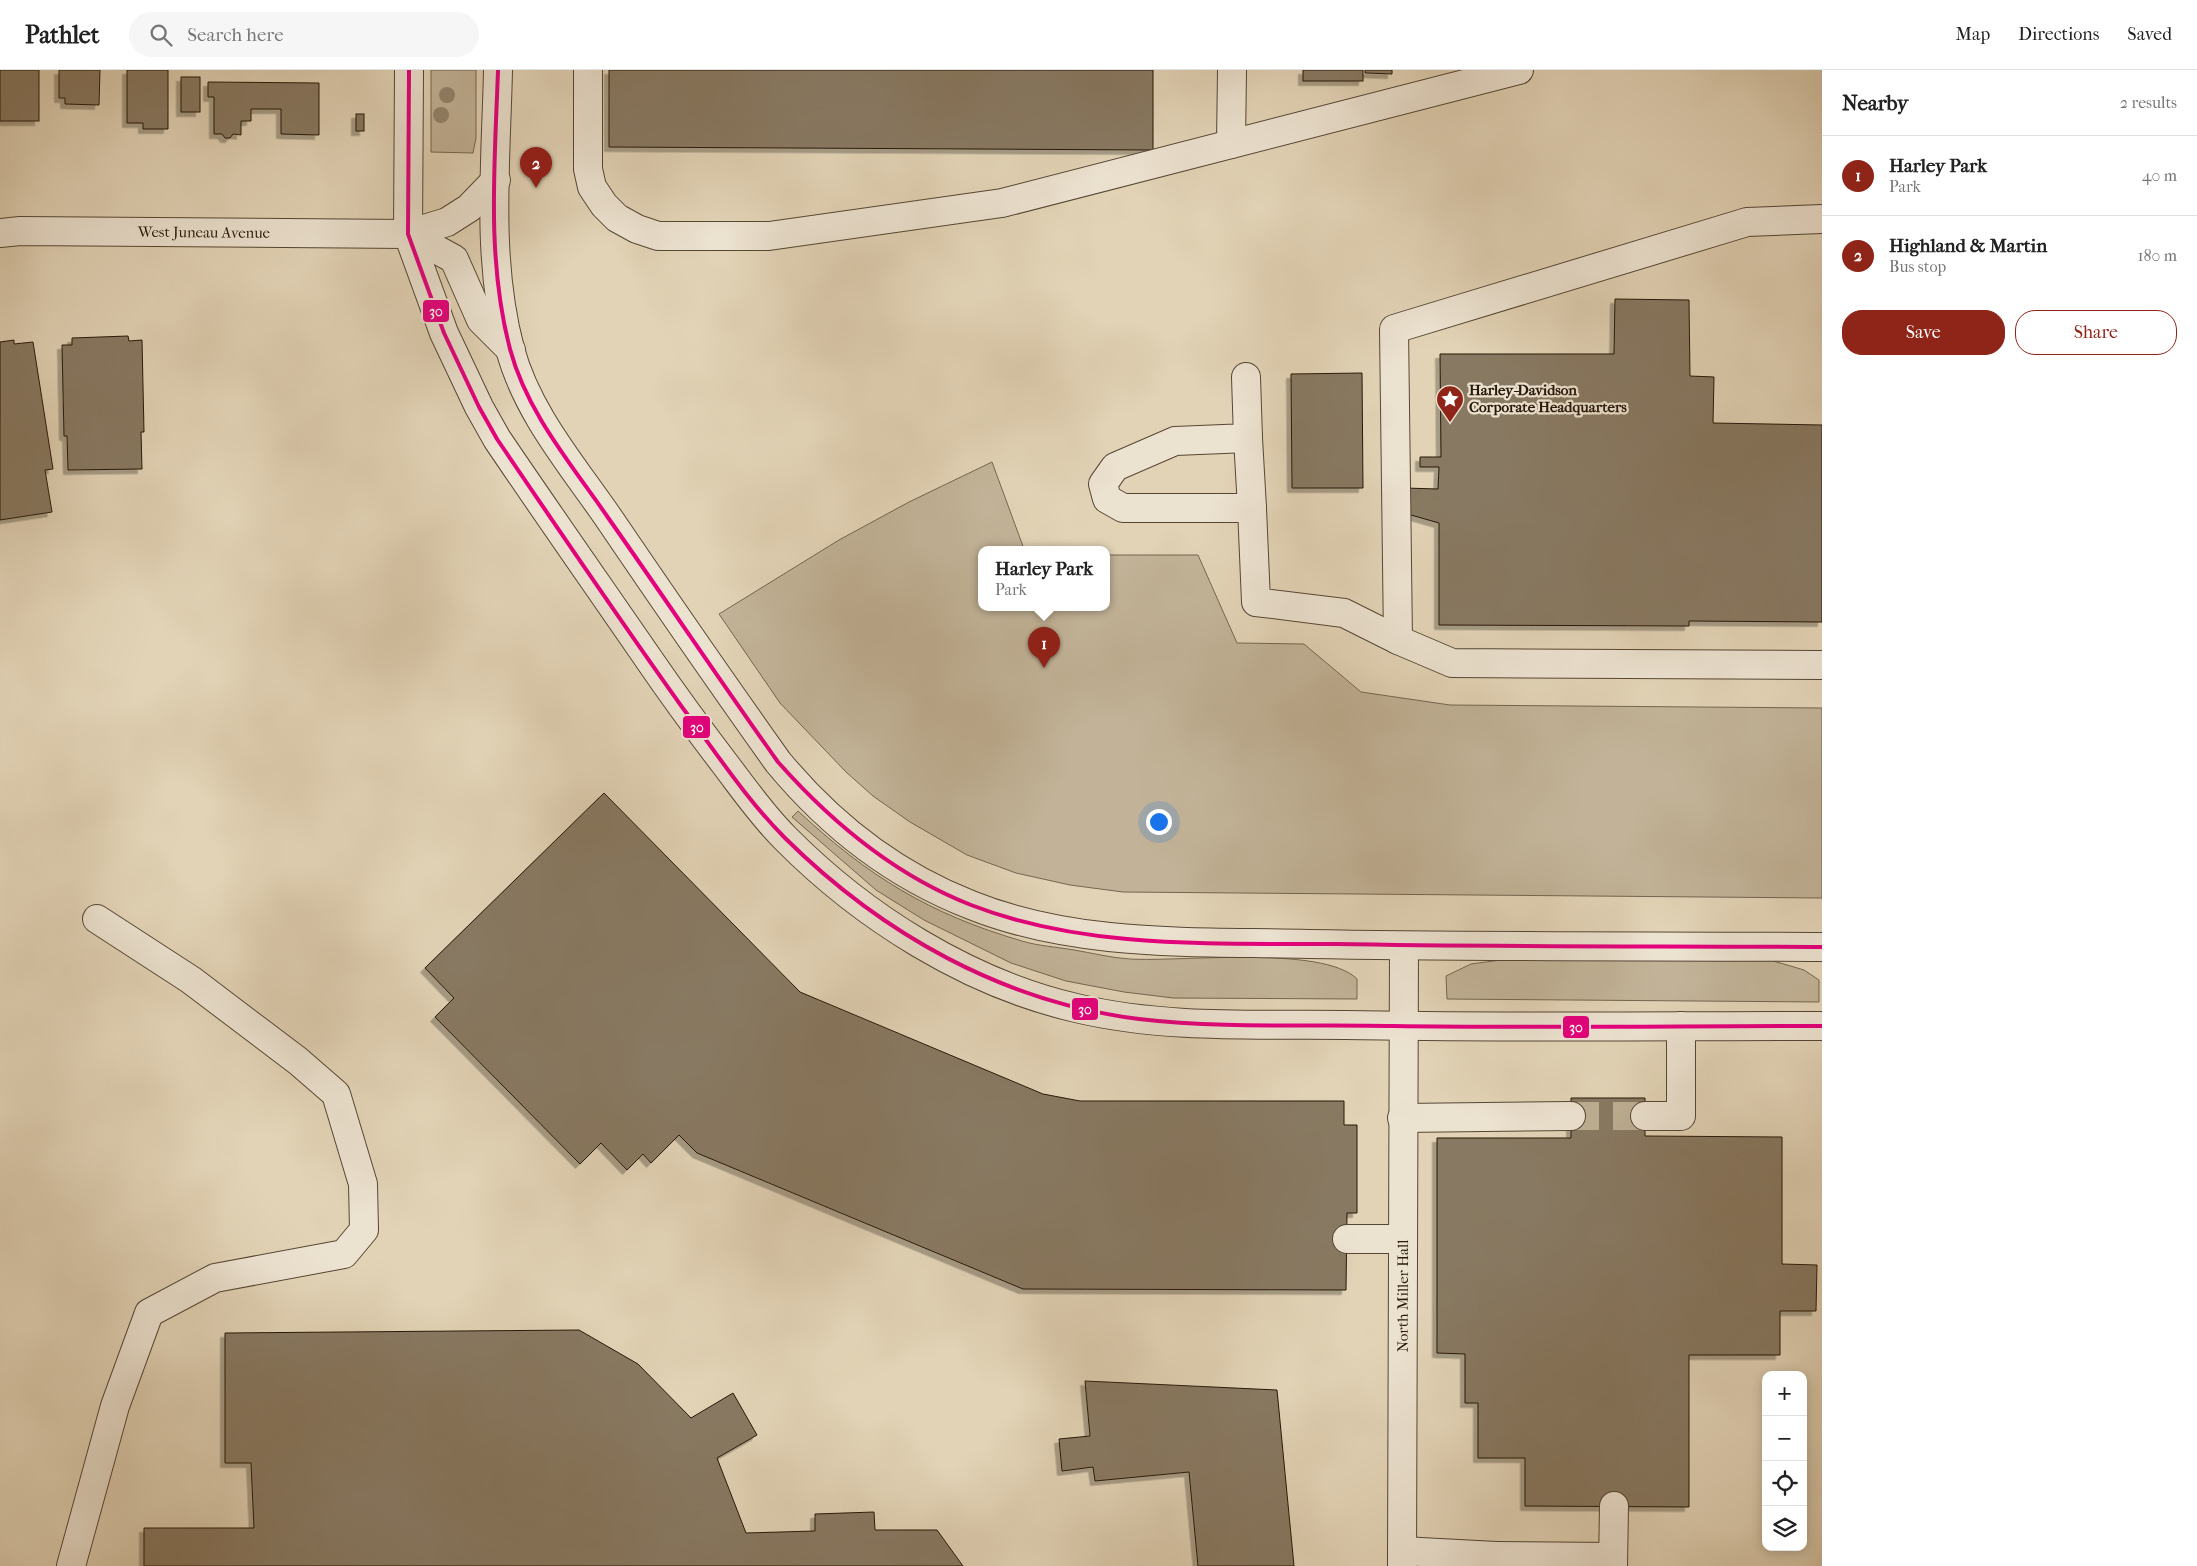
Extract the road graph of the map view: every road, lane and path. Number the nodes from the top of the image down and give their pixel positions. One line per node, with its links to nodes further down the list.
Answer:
1 (409, 70): 10 (street)
2 (498, 70): 7 (street)
3 (588, 70): 6 (street)
4 (1232, 70): 6 (street)
5 (1519, 70): 6 (street)
6 (1231, 144)
7 (496, 180): 10 (street); 11 (street)
8 (1822, 219): 15 (street)
9 (0, 233): 10 (street, West Juneau Avenue)
10 (408, 234): 11 (street); 20 (street)
11 (511, 350): 18 (street)
12 (1246, 377): 13 (street)
13 (1248, 438): 14 (street); 14 (street)
14 (1252, 508): 15 (street)
15 (1398, 640): 16 (street)
16 (1822, 665)
17 (97, 919): 32 (street)
18 (1404, 946): 19 (street); 20 (street, North Miller Hall)
19 (1822, 947)
20 (1402, 1026): 21 (street); 25 (street, North Miller Hall)
21 (1681, 1026): 22 (street); 24 (street)
22 (1822, 1026)
23 (1571, 1116): 25 (street)
24 (1645, 1116)
25 (1402, 1118): 27 (street, North Miller Hall)
26 (1346, 1239): 27 (street)
27 (1402, 1239): 29 (street, North Miller Hall)
28 (1614, 1506): 31 (street)
29 (1402, 1558): 30 (street)
30 (1496, 1561): 31 (street)
31 (1613, 1561)
32 (71, 1566)

